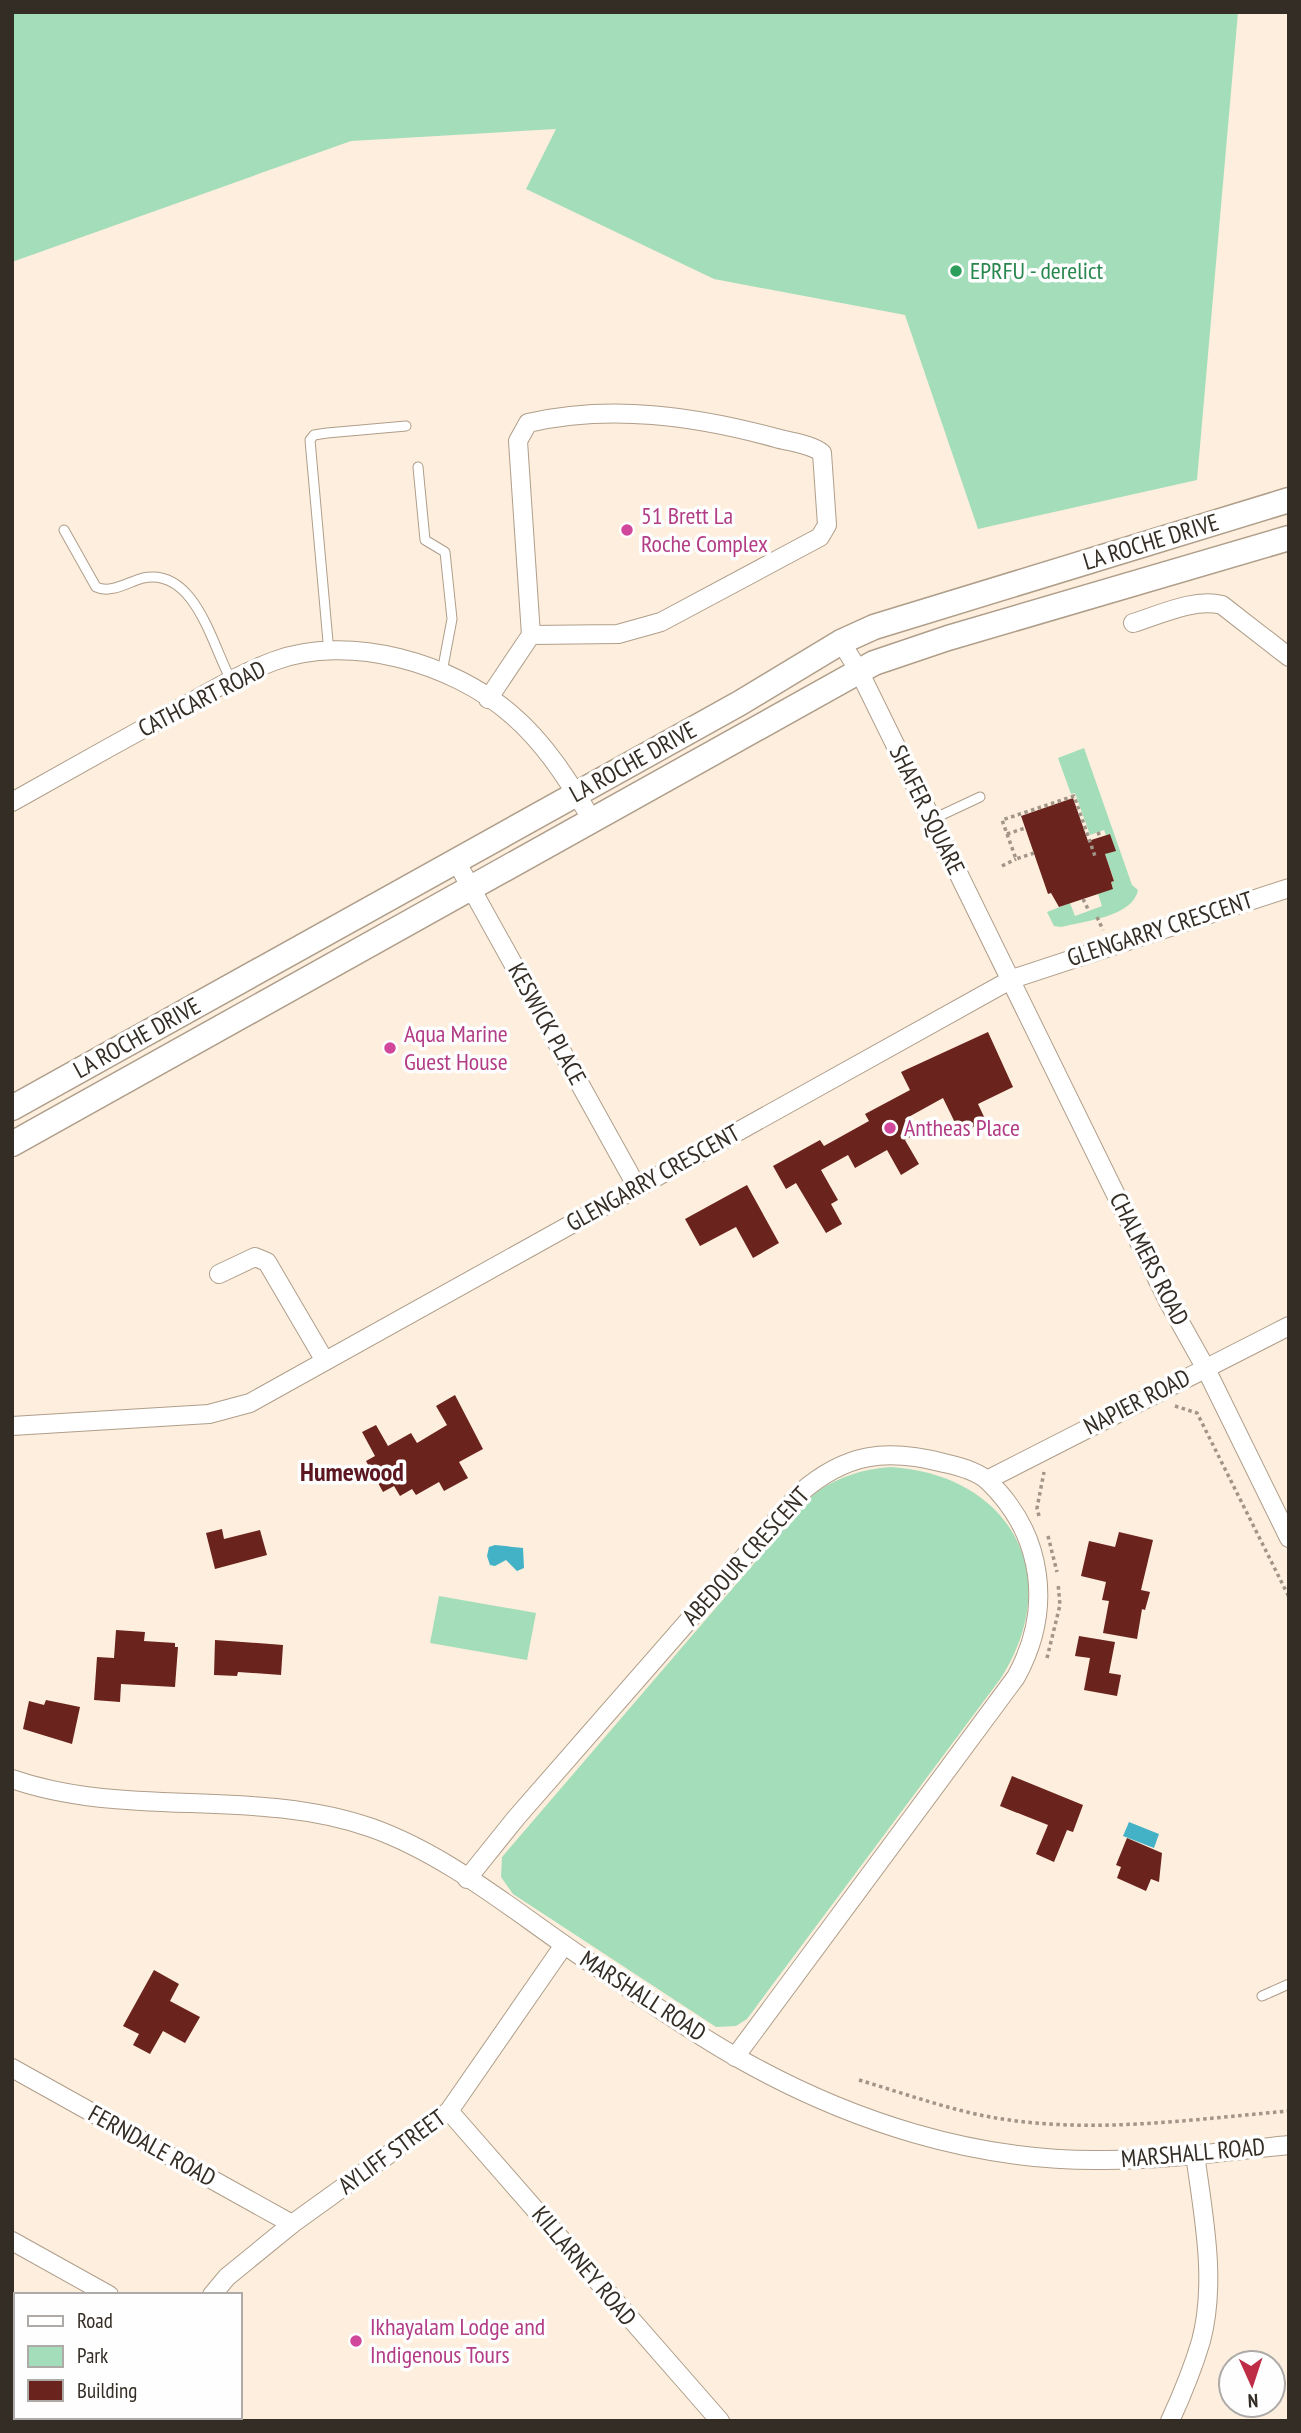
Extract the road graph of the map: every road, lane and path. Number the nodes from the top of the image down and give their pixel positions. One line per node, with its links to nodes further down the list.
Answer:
1 (406, 426): 11 (lane)
2 (418, 467): 14 (lane)
3 (1289, 500): 4 (street, LA ROCHE DRIVE)
4 (1221, 521): 7 (street); 10 (street, LA ROCHE DRIVE)
5 (64, 530): 15 (lane)
6 (1289, 538): 7 (street, LA ROCHE DRIVE)
7 (1231, 555): 13 (street, LA ROCHE DRIVE)
8 (1133, 623): 12 (street)
9 (531, 635): 9 (street); 16 (street)
10 (841, 642): 13 (street, SHAFER SQUARE); 17 (street, LA ROCHE DRIVE)
11 (329, 653): 14 (street, CATHCART ROAD); 15 (street, CATHCART ROAD)
12 (1289, 657)
13 (859, 671): 20 (street, LA ROCHE DRIVE); 21 (street, SHAFER SQUARE)
14 (442, 672): 16 (street, CATHCART ROAD)
15 (231, 680): 19 (street, CATHCART ROAD)
16 (488, 698): 17 (street, CATHCART ROAD)
17 (576, 793): 20 (street, CATHCART ROAD); 27 (street, LA ROCHE DRIVE)
18 (980, 797): 21 (lane)
19 (13, 800)
20 (592, 820): 29 (street, LA ROCHE DRIVE)
21 (931, 820): 33 (street, SHAFER SQUARE)
22 (1025, 828): 23 (path)
23 (1007, 834): 25 (path); 26 (path)
24 (1034, 853): 25 (path)
25 (1016, 859): 28 (path)
26 (1096, 859)
27 (456, 861): 29 (street, KESWICK PLACE); 34 (street, LA ROCHE DRIVE)
28 (1002, 866)
29 (471, 887): 35 (street, LA ROCHE DRIVE); 36 (street, KESWICK PLACE)
30 (1289, 888): 33 (street, GLENGARRY CRESCENT)
31 (1083, 899): 32 (path)
32 (1089, 911)
33 (1012, 979): 36 (street, GLENGARRY CRESCENT); 40 (street, CHALMERS ROAD)
34 (12, 1108)
35 (12, 1144)
36 (637, 1187): 39 (street, GLENGARRY CRESCENT)
37 (219, 1274): 39 (street)
38 (1289, 1326): 40 (street, NAPIER ROAD)
39 (325, 1361): 42 (street, GLENGARRY CRESCENT)
40 (1205, 1367): 44 (street, NAPIER ROAD); 47 (street, CHALMERS ROAD)
41 (1165, 1411): 48 (path)
42 (12, 1426)
43 (1044, 1471): 45 (path)
44 (987, 1480): 51 (street, ABEDOUR CRESCENT); 55 (street, ABEDOUR CRESCENT)
45 (1041, 1522)
46 (1047, 1533): 49 (path)
47 (1289, 1538)
48 (1289, 1597)
49 (1044, 1663)
50 (12, 1779): 51 (street, MARSHALL ROAD)
51 (467, 1879): 52 (street, MARSHALL ROAD)
52 (564, 1945): 55 (street, MARSHALL ROAD); 58 (street, AYLIFF STREET)
53 (1289, 1984): 54 (lane)
54 (1262, 1996)
55 (735, 2057): 61 (street, MARSHALL ROAD)
56 (12, 2068): 62 (street, FERNDALE ROAD)
57 (859, 2080): 59 (path)
58 (449, 2111): 62 (street, AYLIFF STREET); 66 (street, KILLARNEY ROAD)
59 (1289, 2111)
60 (1289, 2145): 61 (street, MARSHALL ROAD)
61 (1195, 2154): 67 (street)
62 (292, 2224): 65 (street, AYLIFF STREET)
63 (12, 2241): 64 (street)
64 (105, 2293)
65 (214, 2293)
66 (720, 2421)
67 (1170, 2421)

